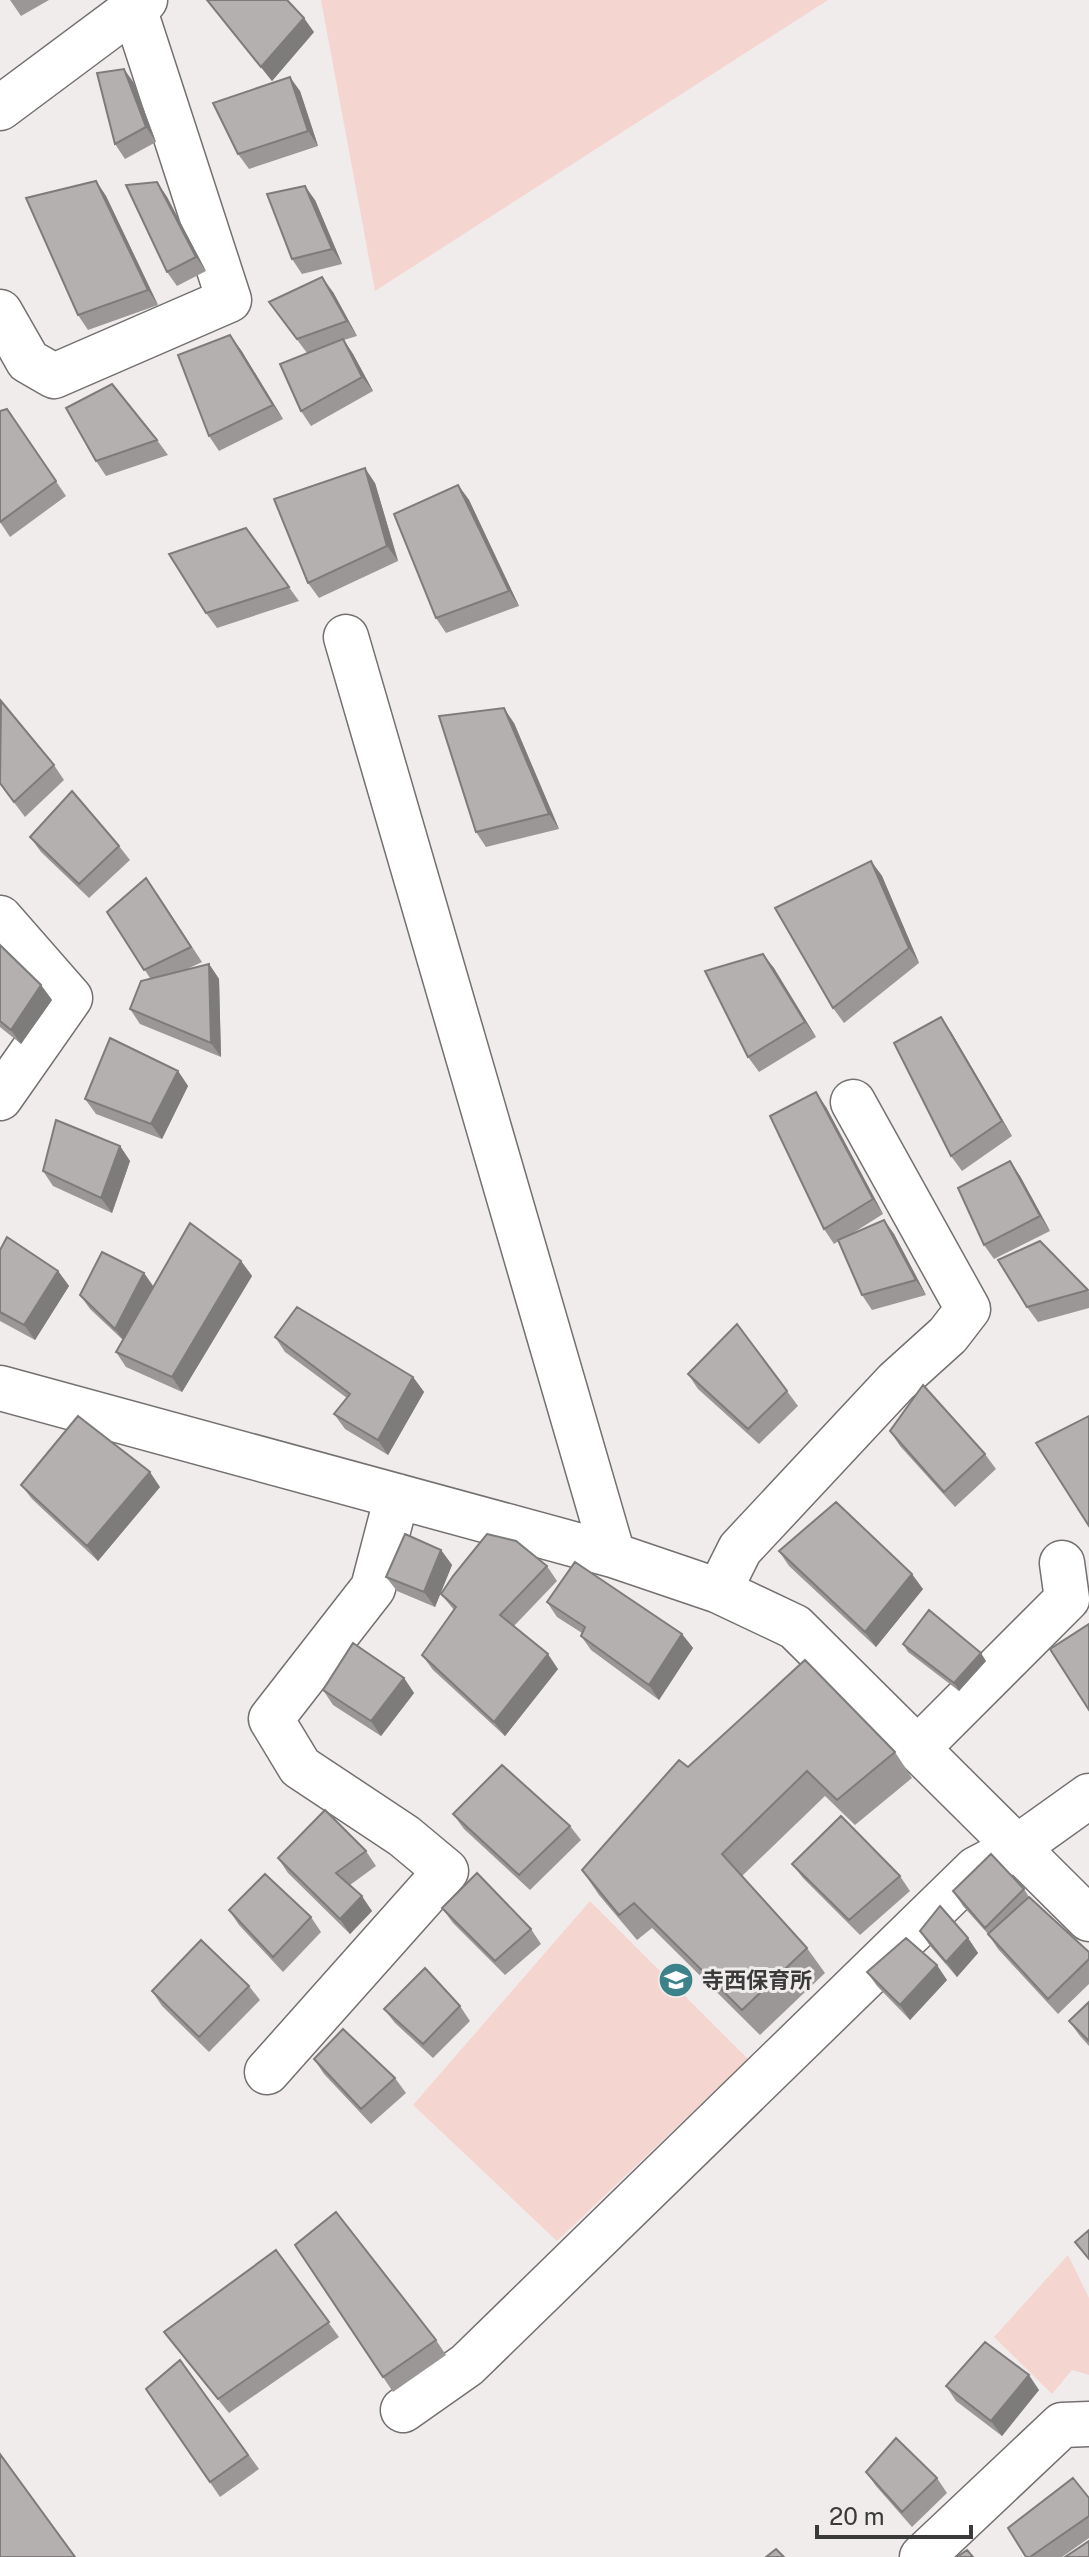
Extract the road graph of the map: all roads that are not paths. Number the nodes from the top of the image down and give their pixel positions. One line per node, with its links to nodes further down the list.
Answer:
1 (139, 4): 2 (street); 3 (street)
2 (0, 108)
3 (0, 312)
4 (346, 637): 10 (street)
5 (0, 918): 6 (street)
6 (0, 1098)
7 (853, 1102): 12 (street)
8 (0, 1388): 9 (street)
9 (397, 1496): 10 (street); 17 (street)
10 (613, 1555): 12 (street)
11 (1062, 1563): 13 (street)
12 (719, 1591): 13 (street)
13 (919, 1747): 15 (street)
14 (1089, 1796): 15 (street)
15 (1016, 1848): 16 (street); 18 (street)
16 (1089, 1919)
17 (267, 2072)
18 (403, 2410)
19 (1089, 2424): 20 (street)
20 (922, 2557)

